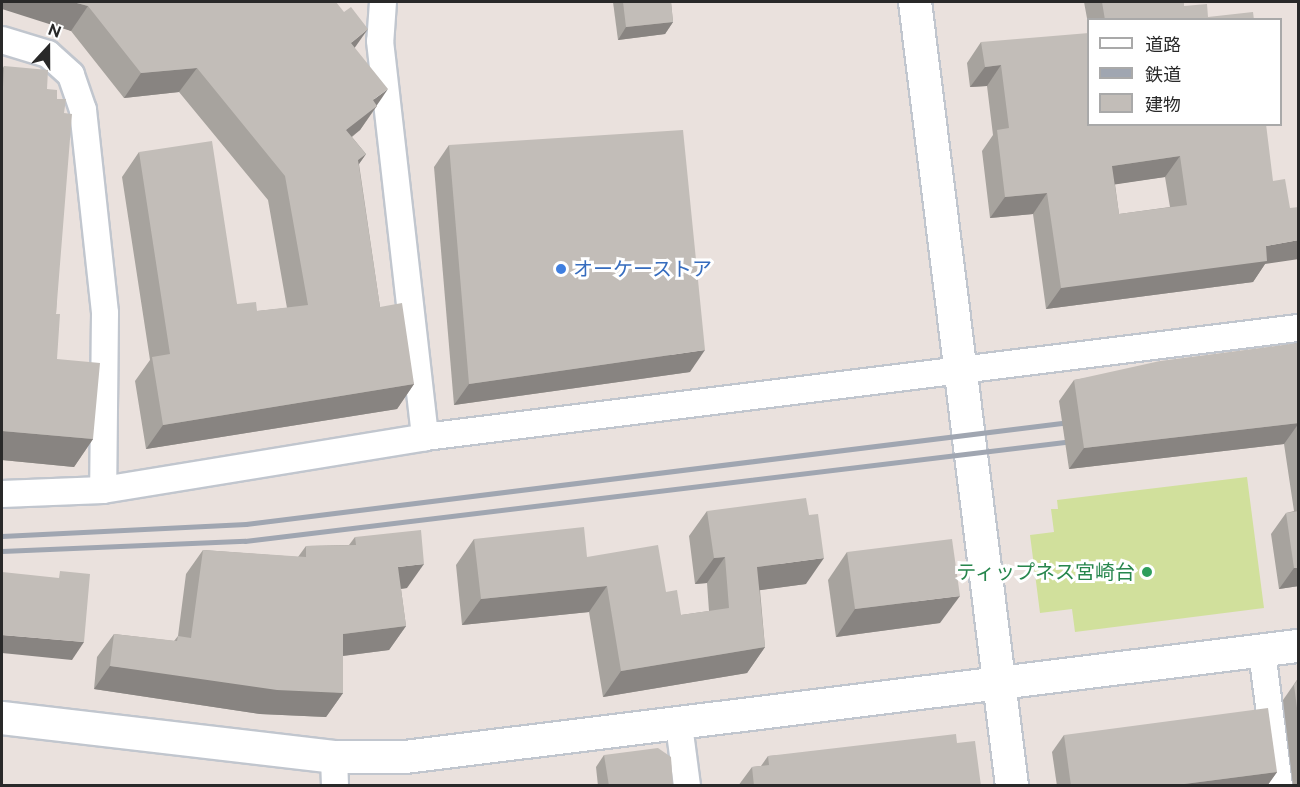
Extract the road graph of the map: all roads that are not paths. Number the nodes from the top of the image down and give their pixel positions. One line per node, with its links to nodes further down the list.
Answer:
1 (383, 2): 6 (street)
2 (915, 2): 5 (street)
3 (2, 40): 7 (street)
4 (1299, 328): 5 (street)
5 (959, 366): 6 (street); 11 (street)
6 (425, 437): 7 (street)
7 (103, 490): 8 (street)
8 (2, 494)
9 (1299, 646): 10 (street)
10 (1263, 651): 11 (street); 17 (street)
11 (998, 684): 13 (street); 16 (street)
12 (2, 718): 14 (street)
13 (679, 725): 14 (street); 15 (street)
14 (335, 771)
15 (687, 786)
16 (1012, 786)
17 (1279, 786)

